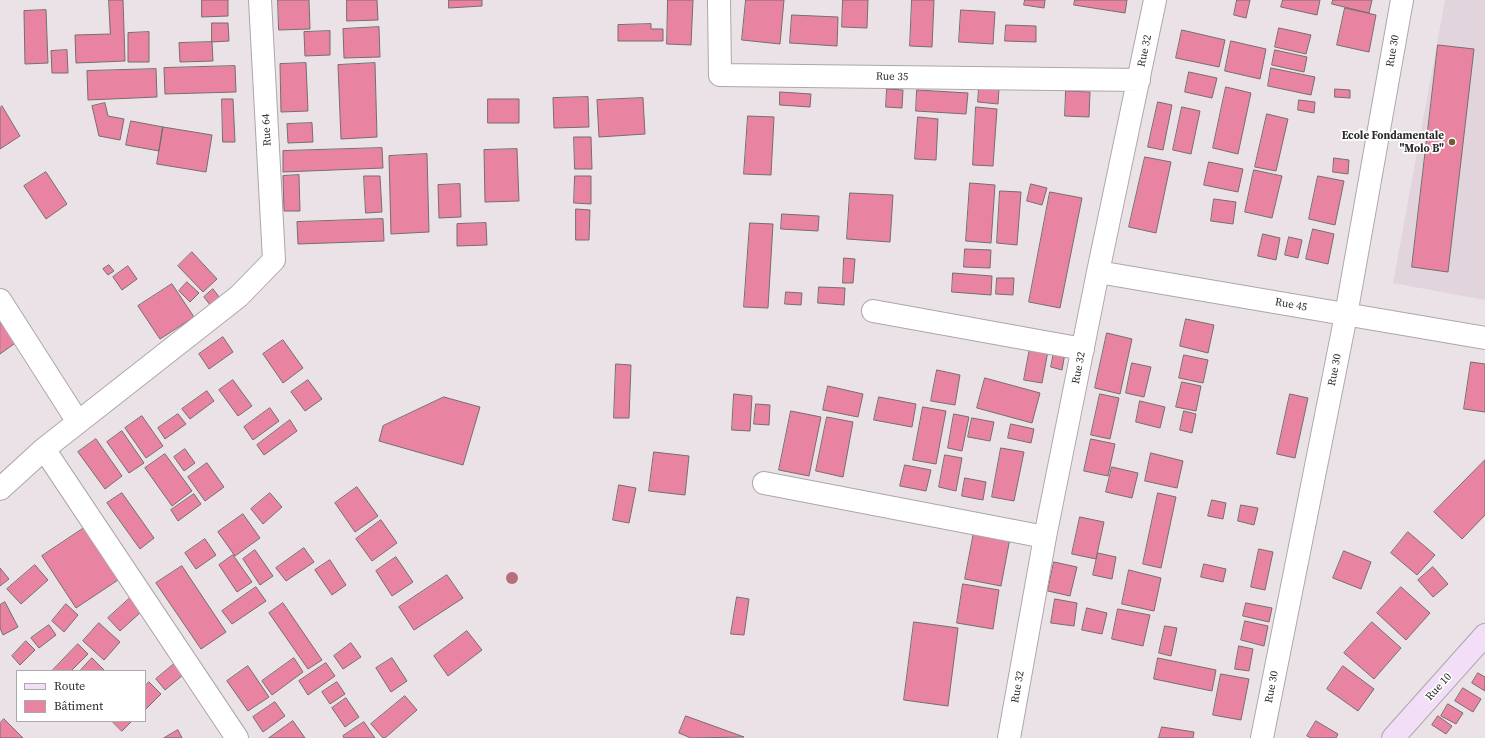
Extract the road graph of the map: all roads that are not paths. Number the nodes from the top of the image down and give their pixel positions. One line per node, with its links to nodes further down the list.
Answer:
1 (260, 0): 12 (street, Rue 64)
2 (720, 0): 5 (street, Rue 35)
3 (1155, 0): 5 (street, Rue 32)
4 (1402, 0): 9 (street, Rue 30)
5 (1139, 80): 6 (street, Rue 32)
6 (1098, 272): 9 (street, Rue 45); 11 (street, Rue 32)
7 (0, 300): 12 (street)
8 (873, 311): 11 (street)
9 (1346, 315): 10 (street, Rue 45); 20 (street, Rue 30)
10 (1485, 338)
11 (1083, 349): 16 (street, Rue 32)
12 (78, 422): 13 (street)
13 (44, 448): 15 (street); 18 (street)
14 (764, 483): 16 (street)
15 (0, 489)
16 (1046, 537): 19 (street, Rue 32)
17 (1485, 635): 21 (main road, Rue 10)
18 (237, 738)
19 (1009, 738)
20 (1262, 738)
21 (1393, 738)

